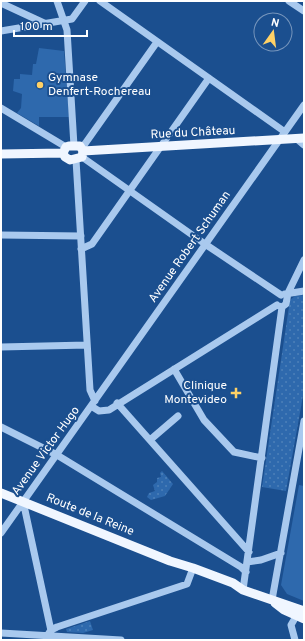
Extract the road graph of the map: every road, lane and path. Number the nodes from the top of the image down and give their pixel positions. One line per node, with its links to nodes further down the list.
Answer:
1 (57, 1): 8 (street)
2 (85, 1): 8 (street)
3 (100, 1): 12 (street)
4 (289, 1): 6 (street)
5 (1, 3): 7 (street)
6 (304, 11)
7 (29, 16): 9 (street); 10 (street)
8 (65, 21): 9 (street); 20 (street)
9 (44, 24): 10 (street)
10 (28, 26): 11 (street)
11 (1, 31)
12 (157, 42): 13 (street); 20 (street)
13 (209, 78): 16 (street); 19 (street)
14 (304, 105): 16 (street, Avenue Robert Schuman)
15 (1, 108): 20 (street)
16 (285, 132): 17 (street, Avenue Robert Schuman)
17 (279, 140): 18 (main road, Rue du Château); 19 (main road, Rue du Château); 25 (street, Avenue Robert Schuman)
18 (302, 141)
19 (162, 147): 20 (main road, Rue du Château); 22 (street)
20 (75, 152): 21 (main road, Rue du Château); 22 (street); 24 (street)
21 (1, 154)
22 (130, 191): 25 (street); 26 (street)
23 (1, 235): 24 (street)
24 (81, 236): 26 (street)
25 (205, 244): 29 (street); 35 (street, Avenue Robert Schuman)
26 (81, 249): 31 (street)
27 (304, 260): 29 (street)
28 (304, 291): 29 (street)
29 (284, 294): 30 (street)
30 (280, 306): 33 (street); 41 (street)
31 (87, 345): 32 (street); 35 (street)
32 (1, 347)
33 (174, 369): 34 (street); 41 (street)
34 (117, 403): 35 (street); 39 (street)
35 (93, 404): 40 (street, Avenue Victor Hugo)
36 (178, 416): 39 (street)
37 (304, 421): 46 (street)
38 (1, 427): 40 (street)
39 (150, 440): 45 (street)
40 (57, 455): 43 (street, Avenue Victor Hugo); 49 (street)
41 (262, 458): 45 (street)
42 (1, 493): 43 (main road, Route de la Reine)
43 (23, 501): 44 (street, Avenue Victor Hugo); 48 (main road, Route de la Reine); 57 (street)
44 (1, 532)
45 (249, 552): 47 (street)
46 (281, 553): 47 (street); 51 (street)
47 (247, 562): 49 (street)
48 (192, 570): 50 (main road, Route de la Reine); 55 (street)
49 (246, 572): 50 (street)
50 (244, 590): 51 (main road, Route de la Reine)
51 (272, 600): 52 (main road, Route de la Reine); 53 (main road)
52 (304, 612): 53 (street)
53 (295, 615): 54 (main road); 60 (street)
54 (304, 619)
55 (60, 626): 57 (street); 58 (street)
56 (1, 633): 57 (street)
57 (51, 636): 58 (street)
58 (62, 637): 59 (street)
59 (121, 640)
60 (295, 640)

